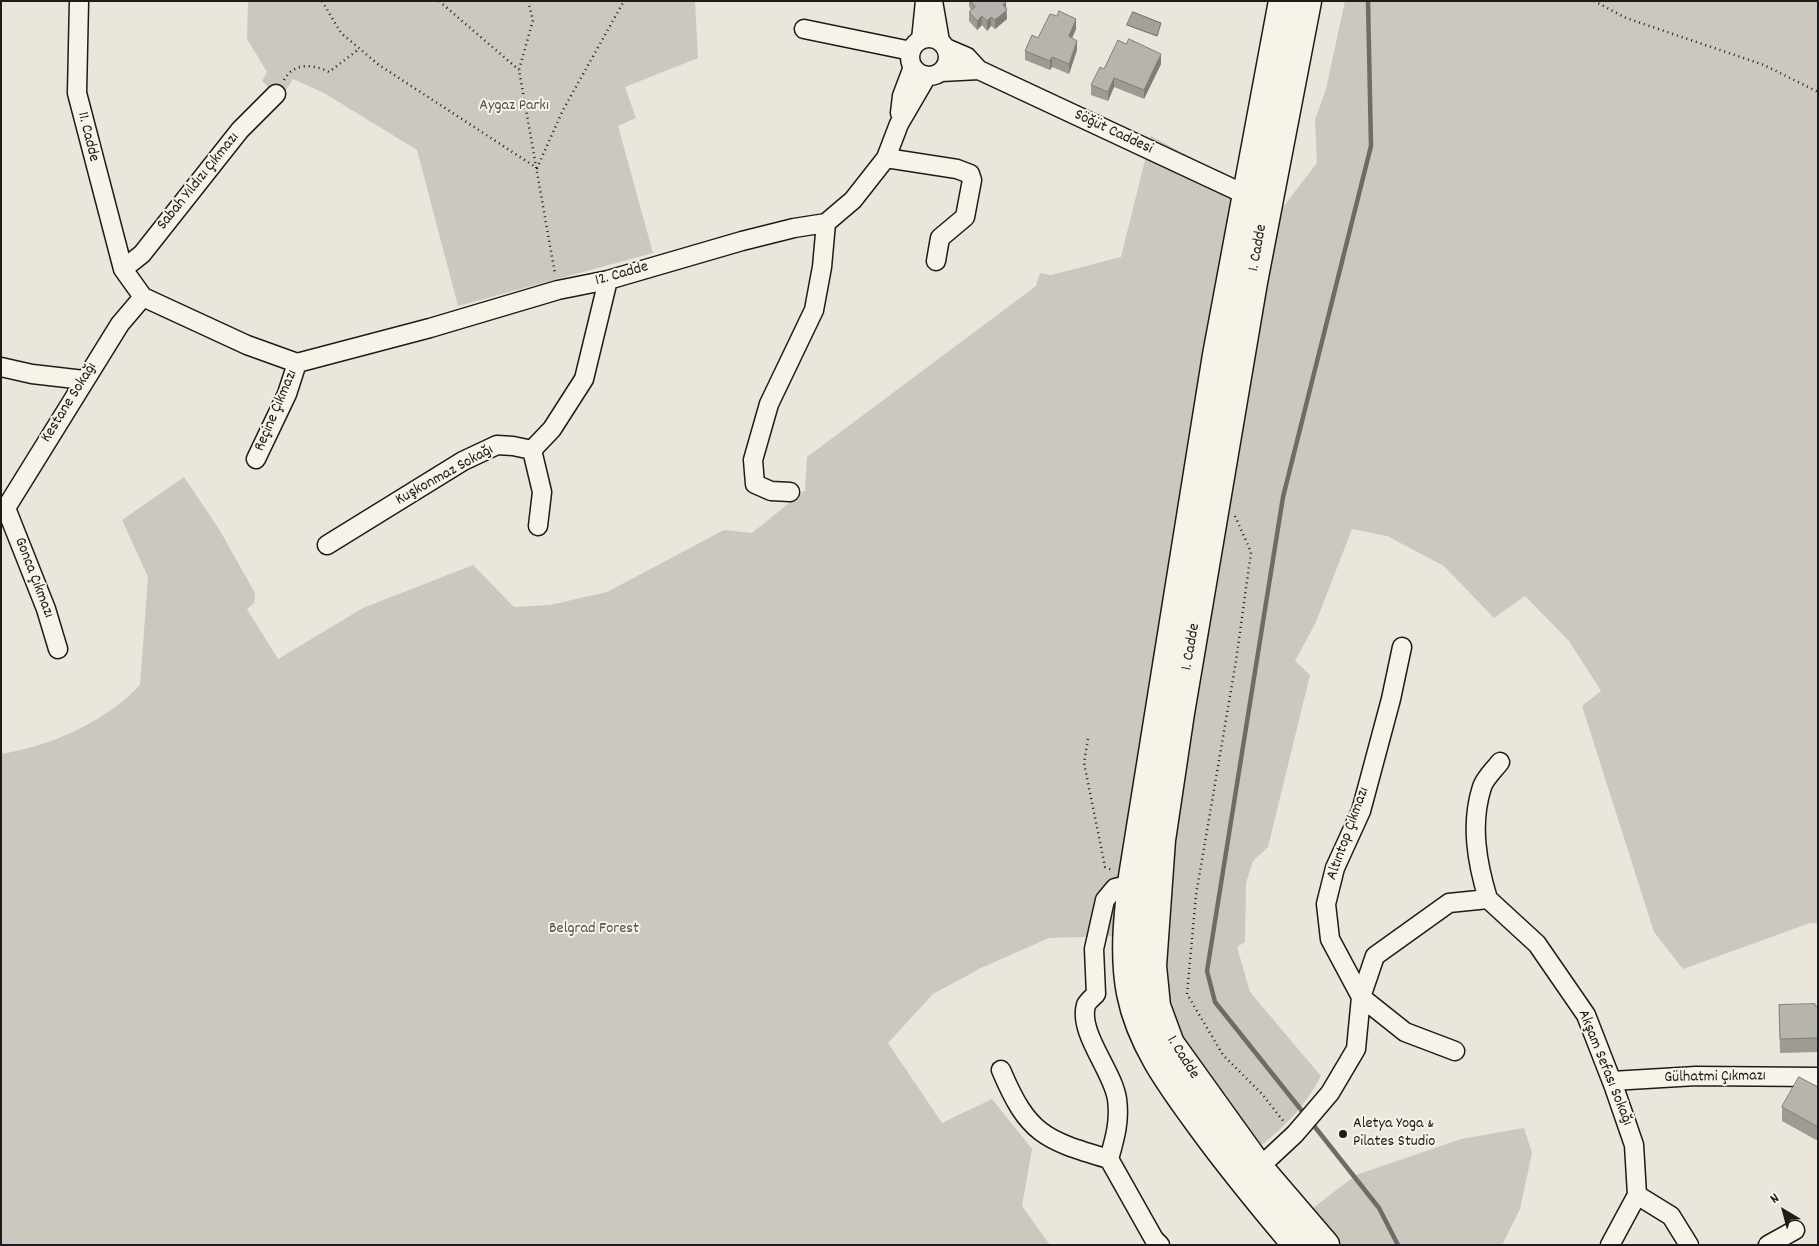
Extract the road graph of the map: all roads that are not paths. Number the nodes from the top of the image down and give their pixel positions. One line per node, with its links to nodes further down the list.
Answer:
1 (79, 1): 15 (street, 11. Cadde)
2 (925, 1): 8 (street)
3 (933, 1): 7 (street)
4 (1283, 1): 12 (main road, 1. Cadde)
5 (1307, 1): 12 (main road, 1. Cadde)
6 (804, 29): 8 (street)
7 (943, 44): 8 (street); 8 (street); 9 (street)
8 (922, 61): 9 (street); 11 (street)
9 (979, 70): 12 (street, Söğüt Caddesi)
10 (276, 94): 15 (street, Sabah Yıldızı Çıkmazı)
11 (886, 158): 13 (street); 14 (street)
12 (1257, 200): 30 (main road, 1. Cadde)
13 (826, 223): 16 (street, 12. Cadde); 23 (street)
14 (936, 261)
15 (123, 269): 17 (street)
16 (608, 280): 18 (street, 12. Cadde); 21 (street)
17 (143, 297): 18 (street); 20 (street, Kestane Sokağı)
18 (297, 363): 22 (street, Reçine Çıkmazı)
19 (1, 367): 20 (street)
20 (84, 380): 24 (street, Kestane Sokağı)
21 (532, 450): 25 (street); 26 (street, Kuşkonmaz Sokağı)
22 (256, 459)
23 (790, 492)
24 (4, 510): 28 (street, Gonca Çıkmazı)
25 (538, 526)
26 (327, 545)
27 (1402, 647): 32 (street, Altıntop Çıkmazı)
28 (58, 649)
29 (1500, 762): 31 (street)
30 (1135, 884): 37 (street); 38 (main road, 1. Cadde)
31 (1488, 899): 32 (street); 36 (street, Akşam Sefası Sokağı)
32 (1362, 997): 33 (street, Altıntop Çıkmazı); 38 (street)
33 (1455, 1051)
34 (1001, 1070): 37 (street)
35 (1818, 1076): 36 (street, Gülhatmi Çıkmazı)
36 (1612, 1081): 39 (street, Akşam Sefası Sokağı)
37 (1109, 1159): 41 (street)
38 (1252, 1175): 42 (main road, 1. Cadde); 43 (main road, 1. Cadde)
39 (1637, 1195): 44 (street); 45 (street)
40 (1795, 1230): 46 (street)
41 (1160, 1245)
42 (1297, 1245)
43 (1325, 1245)
44 (1610, 1245)
45 (1689, 1245)
46 (1768, 1245)

